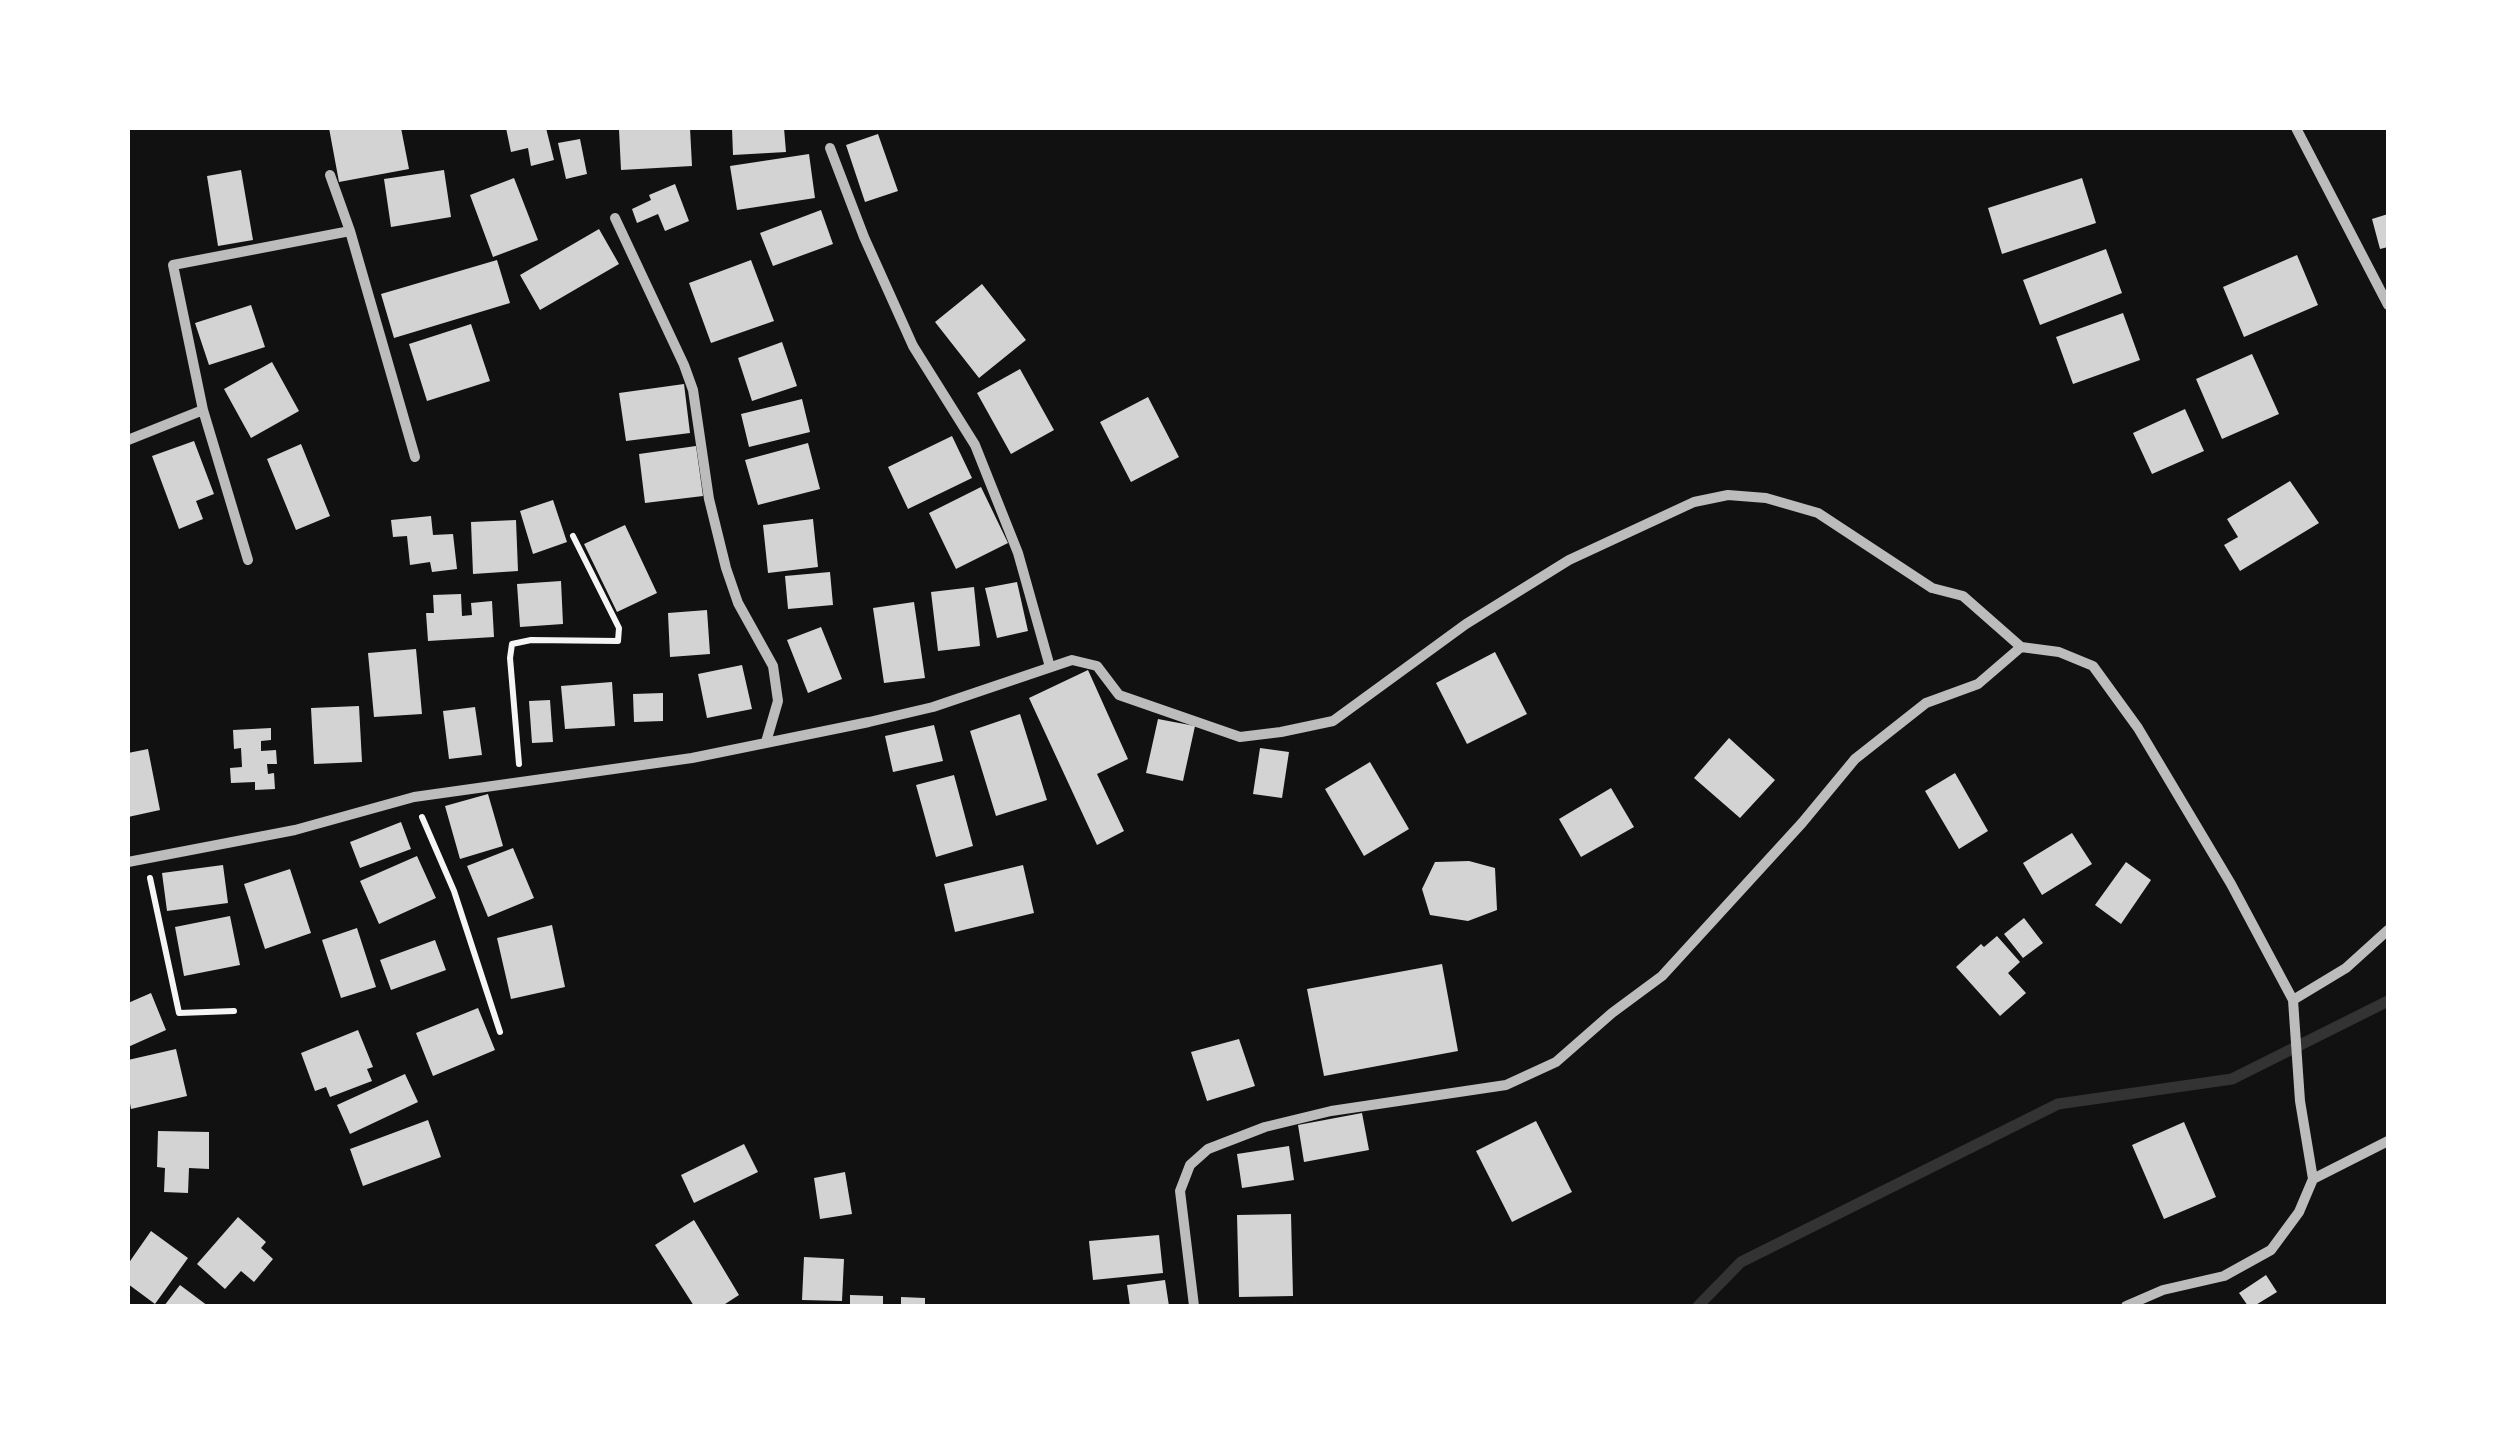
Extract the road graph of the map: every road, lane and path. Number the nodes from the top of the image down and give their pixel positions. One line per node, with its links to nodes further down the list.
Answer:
1 (2296, 128): 6 (street)
2 (830, 148): 13 (street)
3 (330, 174): 5 (street)
4 (615, 218): 14 (street)
5 (350, 232): 7 (street); 9 (street)
6 (2388, 305)
7 (202, 410): 8 (street); 11 (street)
8 (128, 440)
9 (415, 457)
10 (573, 536): 15 (path)
11 (248, 560)
12 (2021, 647): 13 (street); 20 (street); 25 (street)
13 (1050, 667): 14 (street)
14 (766, 742): 15 (street)
15 (521, 780): 16 (street)
16 (414, 797): 17 (street); 22 (path)
17 (145, 857): 18 (street); 21 (path)
18 (128, 862)
19 (2388, 930): 20 (street)
20 (2293, 1000): 24 (street)
21 (234, 1011)
22 (500, 1032)
23 (2388, 1141): 24 (street)
24 (2314, 1179): 26 (street)
25 (1194, 1306)
26 (2126, 1306)

